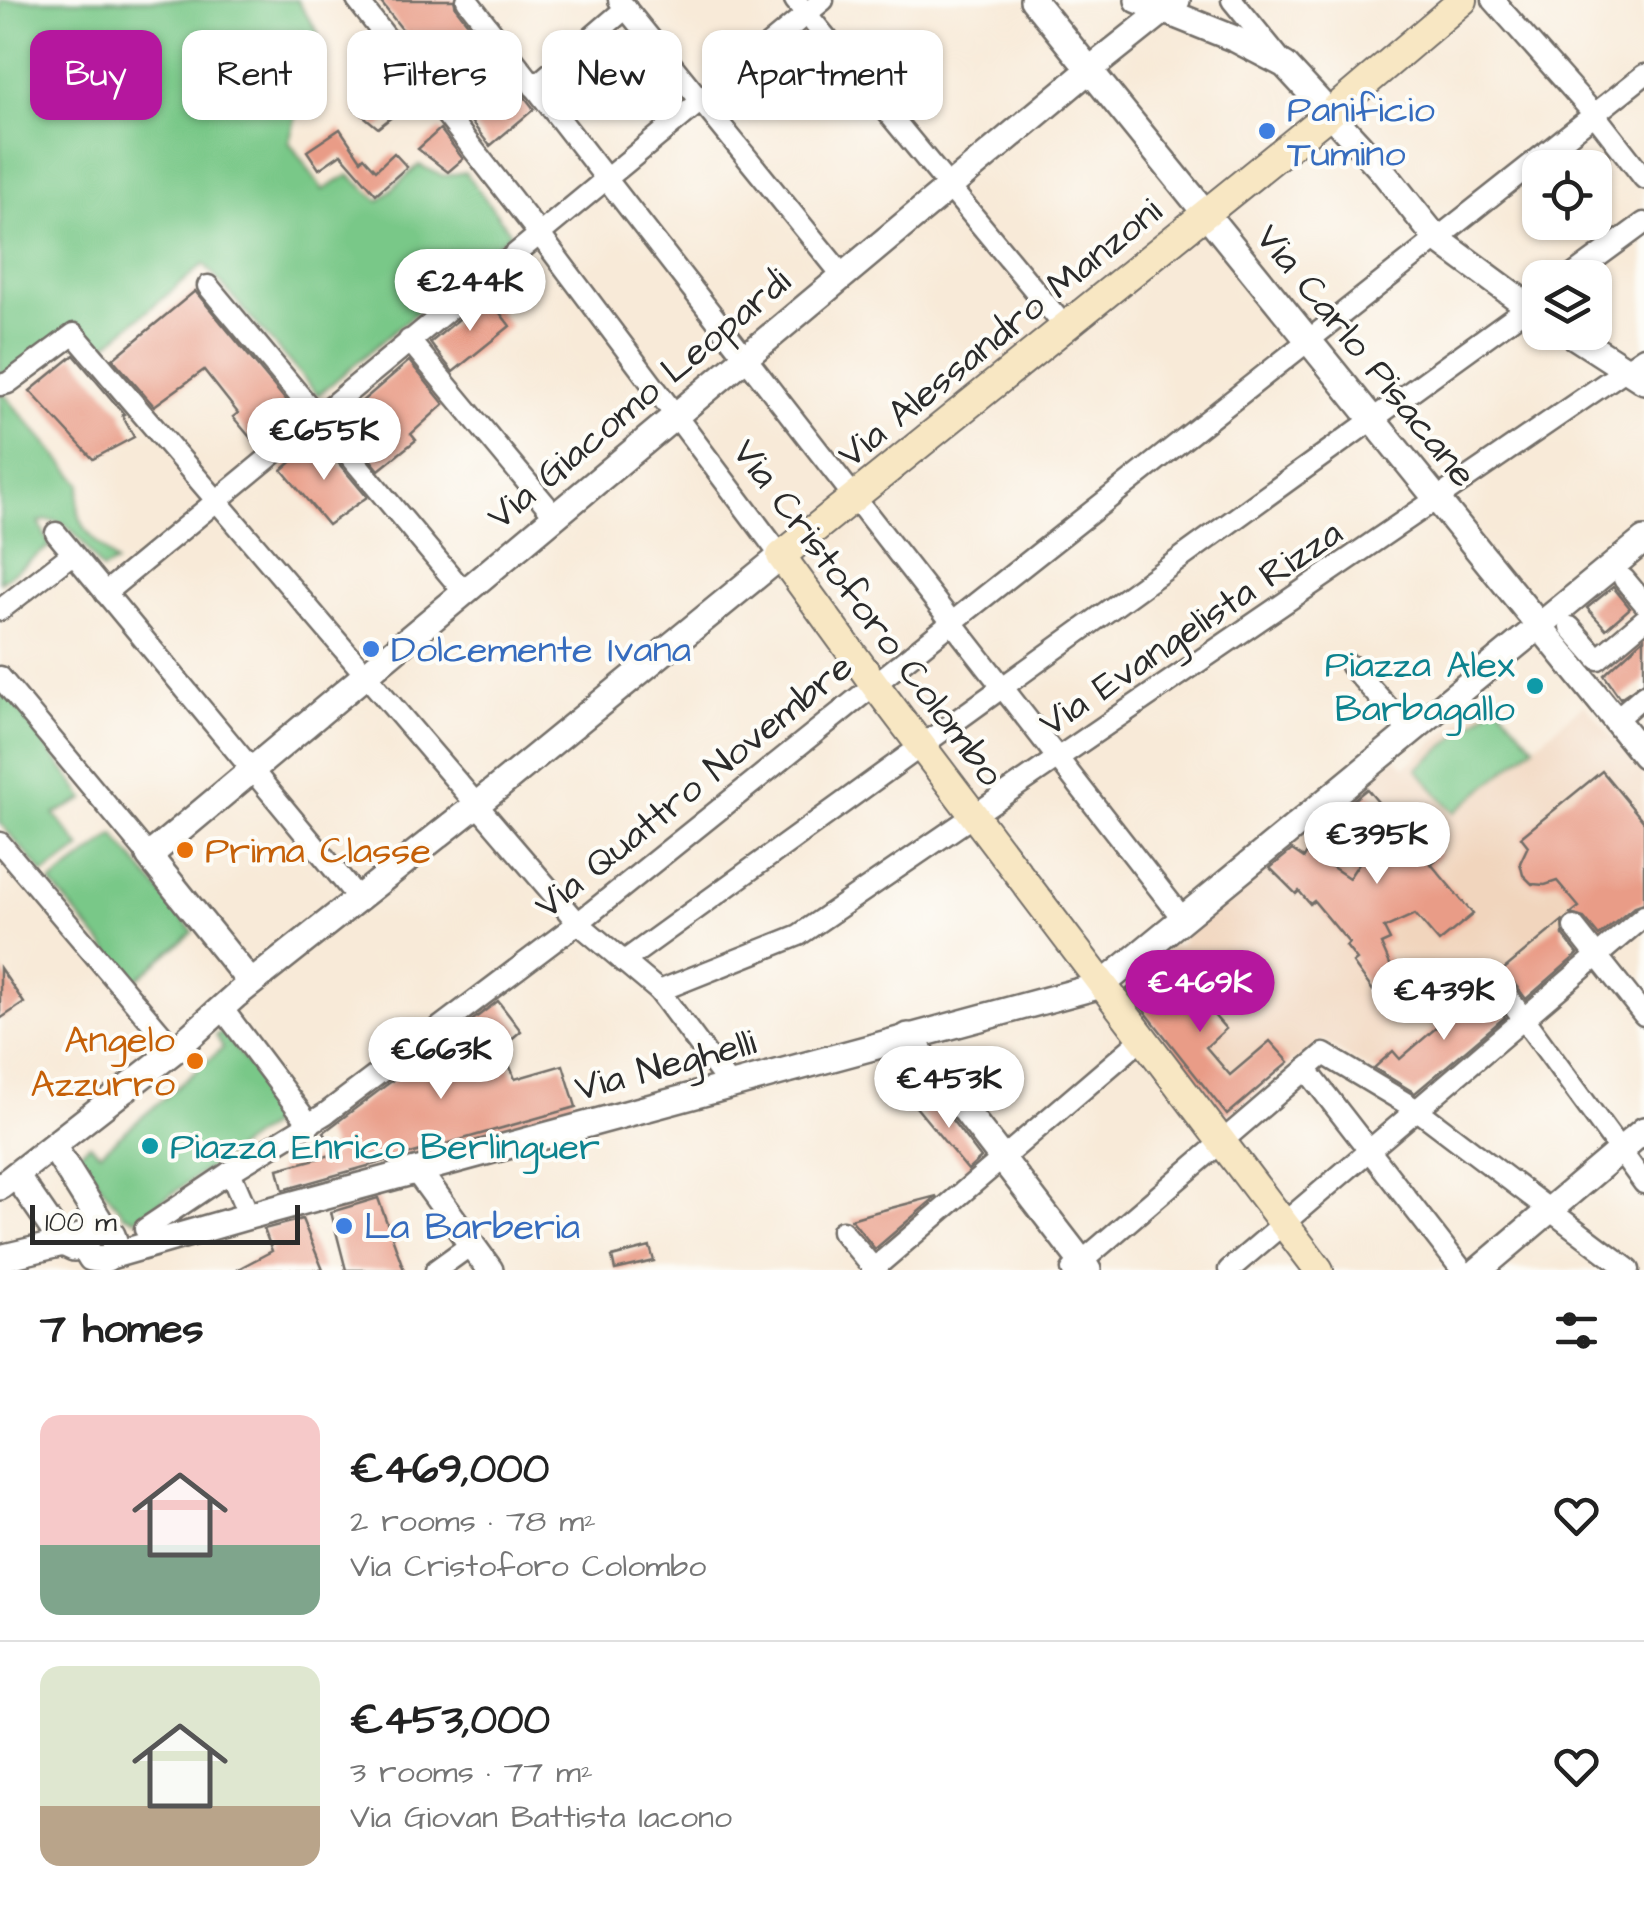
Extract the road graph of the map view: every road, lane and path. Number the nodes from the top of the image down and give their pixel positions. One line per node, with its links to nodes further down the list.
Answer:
1 (357, 0): 23 (street, Via Cristoforo Colombo)
2 (466, 0): 14 (street)
3 (1033, 0): 12 (street, Via Carlo Pisacane)
4 (1138, 0): 10 (street)
5 (1232, 0): 11 (street)
6 (1463, 0): 16 (main road, Via Alessandro Manzoni)
7 (1493, 0): 17 (street)
8 (623, 4): 14 (street); 15 (street)
9 (808, 5): 15 (street); 20 (street)
10 (1171, 6): 11 (street); 12 (street, Via Giacomo Leopardi)
11 (1285, 65): 16 (street)
12 (1088, 72): 20 (street, Via Giacomo Leopardi); 21 (street, Via Carlo Pisacane)
13 (1644, 75): 17 (street, Via Quattro Novembre)
14 (534, 87): 19 (street)
15 (701, 100): 19 (street); 26 (street)
16 (1330, 114): 21 (main road, Via Alessandro Manzoni); 24 (street)
17 (1595, 114): 18 (street); 24 (street, Via Quattro Novembre)
18 (1644, 178)
19 (606, 180): 23 (street); 34 (street)
20 (950, 187): 26 (street, Via Giacomo Leopardi); 30 (street)
21 (1204, 215): 30 (main road, Via Alessandro Manzoni); 32 (street, Via Carlo Pisacane)
22 (1644, 223): 25 (street)
23 (540, 235): 31 (street); 38 (street, Via Cristoforo Colombo)
24 (1436, 238): 28 (street); 32 (street, Via Quattro Novembre)
25 (1594, 260)
26 (842, 276): 34 (street, Via Giacomo Leopardi)
27 (208, 286): 37 (street)
28 (1522, 297)
29 (1522, 317): 39 (street)
30 (1065, 327): 40 (main road, Via Alessandro Manzoni)
31 (410, 340): 37 (street); 43 (street)
32 (1307, 341): 39 (street, Via Carlo Pisacane); 54 (street, Via Quattro Novembre)
33 (1602, 350): 35 (street)
34 (746, 360): 38 (street, Via Giacomo Leopardi); 40 (street)
35 (1638, 369): 42 (street, Via Evangelista Rizza)
36 (0, 384): 41 (street)
37 (318, 416): 41 (street); 49 (street)
38 (677, 416): 43 (street, Via Giacomo Leopardi); 47 (street, Via Cristoforo Colombo)
39 (1371, 420): 42 (street, Via Carlo Pisacane); 61 (street)
40 (852, 498): 47 (main road, Via Alessandro Manzoni); 54 (street)
41 (216, 501): 50 (street); 58 (street)
42 (1438, 502): 55 (street, Via Carlo Pisacane); 67 (street, Via Evangelista Rizza)
43 (555, 516): 49 (street, Via Giacomo Leopardi)
44 (56, 533): 46 (street)
45 (1644, 540): 55 (street)
46 (72, 554): 50 (street); 52 (street)
47 (781, 556): 60 (main road, Via Cristoforo Colombo); 69 (street, Via Alessandro Manzoni)
48 (1624, 579): 51 (street)
49 (464, 592): 58 (street, Via Giacomo Leopardi)
50 (105, 593): 68 (street)
51 (1644, 603)
52 (0, 610)
53 (1644, 620): 56 (street)
54 (950, 624): 60 (street, Via Quattro Novembre); 61 (street)
55 (1539, 626): 63 (street, Via Carlo Pisacane); 64 (street)
56 (1570, 627)
57 (1352, 666): 64 (street)
58 (366, 674): 68 (street, Via Giacomo Leopardi); 69 (street)
59 (0, 677): 72 (street)
60 (875, 685): 65 (main road, Via Cristoforo Colombo); 76 (street, Via Quattro Novembre)
61 (1000, 688): 65 (street); 67 (street)
62 (1644, 694): 63 (street)
63 (1615, 720): 66 (street, Via Carlo Pisacane)
64 (1410, 732): 75 (street)
65 (922, 745): 70 (main road, Via Cristoforo Colombo); 79 (street)
66 (1644, 755)
67 (1056, 761): 70 (street, Via Evangelista Rizza); 75 (street)
68 (252, 770): 72 (street, Via Giacomo Leopardi); 73 (street)
69 (475, 806): 73 (street, Via Alessandro Manzoni); 76 (street)
70 (975, 817): 81 (main road, Via Cristoforo Colombo); 83 (street, Via Evangelista Rizza)
71 (0, 843): 89 (street)
72 (150, 856): 80 (street)
73 (358, 898): 80 (street, Via Alessandro Manzoni)
74 (1644, 916): 78 (street)
75 (1182, 919): 81 (street)
76 (578, 923): 79 (street); 93 (street, Via Quattro Novembre)
77 (1574, 927): 78 (street)
78 (1596, 956): 85 (street); 86 (street)
79 (623, 962): 83 (street)
80 (252, 983): 84 (street, Via Alessandro Manzoni)
81 (1102, 985): 87 (street, Via Neghelli); 88 (main road, Via Cristoforo Colombo)
82 (1502, 988): 86 (street)
83 (660, 991): 91 (street)
84 (222, 1008): 89 (street, Via Alessandro Manzoni); 93 (street)
85 (1644, 1014)
86 (1525, 1018): 92 (street); 98 (street)
87 (908, 1036): 91 (street, Via Neghelli); 99 (street)
88 (1143, 1038): 95 (main road, Via Cristoforo Colombo); 99 (street)
89 (175, 1050): 96 (street, Via Alessandro Manzoni)
90 (1306, 1069): 92 (street); 95 (street); 97 (street)
91 (730, 1086): 100 (street, Via Neghelli)
92 (1419, 1111): 97 (street); 104 (street)
93 (310, 1125): 101 (street, Via Quattro Novembre)
94 (1644, 1130): 98 (street)
95 (1224, 1142): 106 (main road, Via Cristoforo Colombo); 112 (street)
96 (53, 1146): 102 (street, Via Alessandro Manzoni); 110 (street)
97 (1371, 1150): 106 (street); 119 (street)
98 (1620, 1150): 103 (street); 104 (street)
99 (1004, 1160): 112 (street); 116 (street)
100 (418, 1171): 105 (street, Via Neghelli); 109 (street)
101 (230, 1172): 105 (street); 107 (street, Via Quattro Novembre)
102 (8, 1181): 110 (street)
103 (1644, 1182)
104 (1548, 1210): 120 (street); 121 (street)
105 (248, 1216): 107 (street); 110 (street)
106 (1285, 1223): 117 (street); 118 (main road, Via Cristoforo Colombo)
107 (145, 1229): 110 (street)
108 (842, 1231): 116 (street)
109 (472, 1244): 114 (street); 115 (street)
110 (96, 1252): 111 (street); 113 (street)
111 (0, 1258)
112 (1081, 1267)
113 (4, 1270)
114 (436, 1270)
115 (490, 1270)
116 (873, 1270)
117 (1229, 1270)
118 (1320, 1270)
119 (1462, 1270)
120 (1479, 1270)
121 (1629, 1270)

